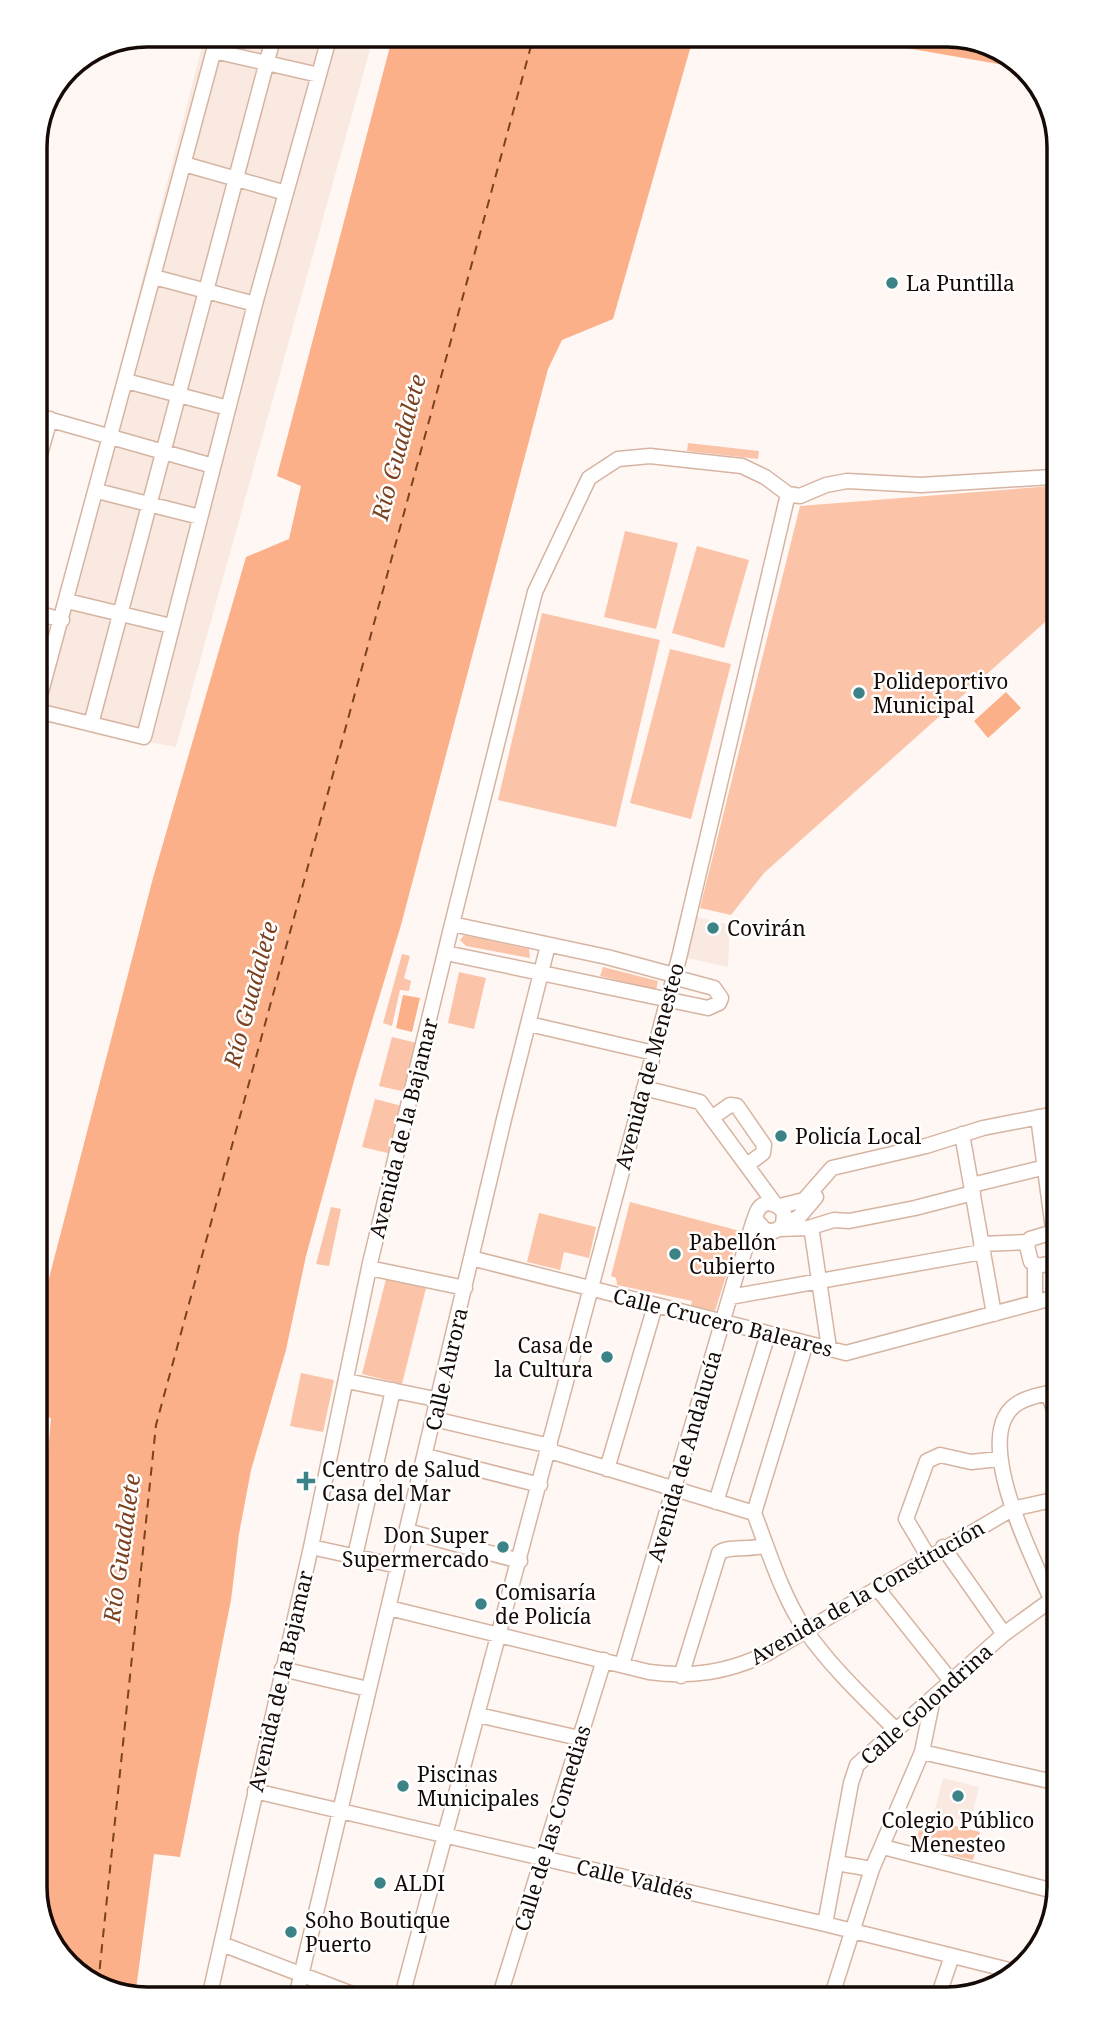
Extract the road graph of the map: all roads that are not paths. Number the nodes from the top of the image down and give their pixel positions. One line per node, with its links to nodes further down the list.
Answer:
1 (215, 47): 4 (street)
2 (271, 47): 5 (street)
3 (327, 47): 6 (street)
4 (214, 51): 5 (street); 7 (street)
5 (267, 63): 6 (street); 8 (street)
6 (319, 75): 9 (street)
7 (184, 164): 8 (street); 10 (street)
8 (236, 179): 9 (street); 11 (street)
9 (286, 193): 12 (street)
10 (153, 277): 11 (street); 13 (street)
11 (206, 291): 12 (street); 14 (street)
12 (255, 304): 15 (street)
13 (126, 381): 14 (street); 17 (street)
14 (178, 394): 15 (street); 18 (street)
15 (228, 408): 19 (street)
16 (47, 418): 17 (street)
17 (111, 437): 18 (street); 21 (street)
18 (163, 452): 19 (street); 23 (street)
19 (213, 466): 24 (street)
20 (1047, 477): 22 (street)
21 (97, 491): 23 (street); 25 (street)
22 (788, 495): 33 (street, Avenida de la Bajamar); 37 (street, Avenida de Menesteo)
23 (149, 504): 24 (street); 26 (street)
24 (200, 517): 29 (street)
25 (67, 601): 26 (street); 28 (street)
26 (120, 614): 29 (street); 32 (street)
27 (47, 616): 28 (street)
28 (62, 620): 30 (street)
29 (171, 626): 32 (street)
30 (47, 672)
31 (47, 713): 32 (street)
32 (90, 724)
33 (452, 924): 34 (street); 35 (street, Avenida de la Bajamar)
34 (548, 945): 36 (street, Calle Aurora); 37 (street)
35 (446, 953): 36 (street); 60 (street, Avenida de la Bajamar)
36 (542, 972): 38 (street); 39 (street, Calle Aurora)
37 (674, 976): 38 (street, Avenida de Menesteo); 38 (street)
38 (668, 999): 40 (street, Avenida de Menesteo)
39 (529, 1024): 40 (street); 57 (street, Calle Aurora)
40 (654, 1053): 41 (street, Avenida de Menesteo)
41 (645, 1088): 43 (street); 63 (street, Avenida de Menesteo)
42 (1047, 1115): 44 (street)
43 (713, 1117): 48 (street); 48 (street)
44 (1038, 1117): 45 (street); 46 (street)
45 (962, 1134): 49 (street); 50 (street)
46 (1047, 1151)
47 (1047, 1167): 50 (street)
48 (750, 1168): 51 (street); 52 (street)
49 (832, 1168): 51 (street); 52 (street)
50 (972, 1189): 53 (street); 56 (street)
51 (777, 1205): 52 (street); 52 (street)
52 (768, 1222): 53 (street); 64 (street, Avenida de Andalucía)
53 (808, 1228): 61 (street)
54 (1047, 1234): 55 (street)
55 (1028, 1242): 56 (street); 59 (street)
56 (982, 1248): 61 (street); 68 (street)
57 (471, 1258): 62 (street, Calle Aurora); 63 (street, Calle Crucero Baleares)
58 (1047, 1263): 59 (street)
59 (1035, 1265): 66 (street)
60 (369, 1268): 62 (street); 73 (street, Avenida de la Bajamar)
61 (820, 1283): 64 (street); 72 (street)
62 (465, 1288): 76 (street, Calle Aurora)
63 (593, 1289): 67 (street, Calle Crucero Baleares); 78 (street, Avenida de Menesteo)
64 (730, 1297): 69 (street, Avenida de Andalucía)
65 (1047, 1302): 66 (street, Calle Crucero Baleares)
66 (1035, 1303): 68 (street, Calle Crucero Baleares)
67 (655, 1306): 69 (street, Calle Crucero Baleares); 81 (street)
68 (994, 1314): 72 (street, Calle Crucero Baleares)
69 (723, 1322): 70 (street, Calle Crucero Baleares); 83 (street, Avenida de Andalucía)
70 (768, 1334): 71 (street, Calle Crucero Baleares); 85 (street)
71 (806, 1343): 72 (street, Calle Crucero Baleares); 87 (street)
72 (829, 1348)
73 (346, 1381): 74 (street); 90 (street, Avenida de la Bajamar)
74 (393, 1390): 76 (street); 92 (street)
75 (1047, 1394): 80 (street)
76 (440, 1400): 77 (street, Calle Aurora)
77 (434, 1419): 78 (street); 79 (street, Calle Aurora)
78 (550, 1448): 81 (street); 82 (street, Avenida de Menesteo)
79 (426, 1456): 82 (street); 88 (street, Calle Aurora)
80 (999, 1459): 86 (street); 93 (street)
81 (607, 1469): 83 (street)
82 (540, 1485): 94 (street, Avenida de Menesteo)
83 (675, 1490): 85 (street); 104 (street, Avenida de Andalucía)
84 (1047, 1501): 86 (street, Avenida de la Constitución)
85 (716, 1502): 87 (street)
86 (1012, 1509): 91 (street, Avenida de la Constitución); 96 (street)
87 (754, 1513): 89 (street)
88 (407, 1531): 94 (street); 95 (street, Calle Aurora)
89 (766, 1545): 100 (street); 106 (street)
90 (311, 1547): 92 (street); 105 (street, Avenida de la Bajamar)
91 (943, 1547): 93 (street, Avenida de la Constitución); 101 (street)
92 (355, 1556): 95 (street)
93 (928, 1556): 97 (street, Avenida de la Constitución)
94 (520, 1561): 102 (street, Avenida de Menesteo)
95 (398, 1566): 99 (street, Calle Aurora)
96 (1047, 1581)
97 (877, 1588): 100 (street, Avenida de la Constitución); 107 (street)
98 (1047, 1603): 101 (street, Calle Golondrina)
99 (389, 1608): 102 (street, Avenida de la Constitución); 108 (street, Calle Aurora)
100 (806, 1631): 106 (street, Avenida de la Constitución); 111 (street)
101 (1004, 1634): 107 (street, Calle Golondrina)
102 (500, 1635): 103 (street, Avenida de la Constitución); 110 (street, Avenida de Menesteo)
103 (604, 1660): 104 (street, Avenida de la Constitución); 112 (street, Calle de las Comedias)
104 (622, 1665): 106 (street, Avenida de la Constitución)
105 (282, 1669): 108 (street); 115 (street, Avenida de la Bajamar)
106 (681, 1676)
107 (951, 1681): 109 (street, Calle Golondrina)
108 (368, 1689): 116 (street, Calle Aurora)
109 (933, 1698): 111 (street, Calle Golondrina); 113 (street)
110 (478, 1715): 112 (street); 117 (street, Avenida de Menesteo)
111 (896, 1730): 120 (street, Calle Golondrina)
112 (579, 1738): 119 (street, Calle de las Comedias)
113 (922, 1752): 114 (street); 118 (street)
114 (1047, 1780)
115 (255, 1791): 116 (street, Calle Valdés); 125 (street, Avenida de la Bajamar)
116 (342, 1811): 117 (street, Calle Valdés); 128 (street, Calle Aurora)
117 (445, 1834): 119 (street, Calle Valdés); 132 (street, Avenida de Menesteo)
118 (883, 1847): 121 (street); 122 (street)
119 (543, 1858): 123 (street, Calle Valdés); 133 (street, Calle de las Comedias)
120 (836, 1863): 121 (street); 123 (street, Calle Golondrina)
121 (872, 1869): 124 (street)
122 (1047, 1889)
123 (825, 1924): 124 (street, Calle Valdés)
124 (854, 1932): 126 (street, Calle Valdés); 134 (street)
125 (222, 1944): 128 (street); 129 (street, Avenida de la Bajamar)
126 (952, 1956): 127 (street, Calle Valdés); 135 (street)
127 (1004, 1969)
128 (301, 1974): 130 (street, Calle Aurora); 131 (street)
129 (212, 1987)
130 (298, 1987)
131 (334, 1987)
132 (404, 1987)
133 (503, 1987)
134 (836, 1987)
135 (941, 1987)

